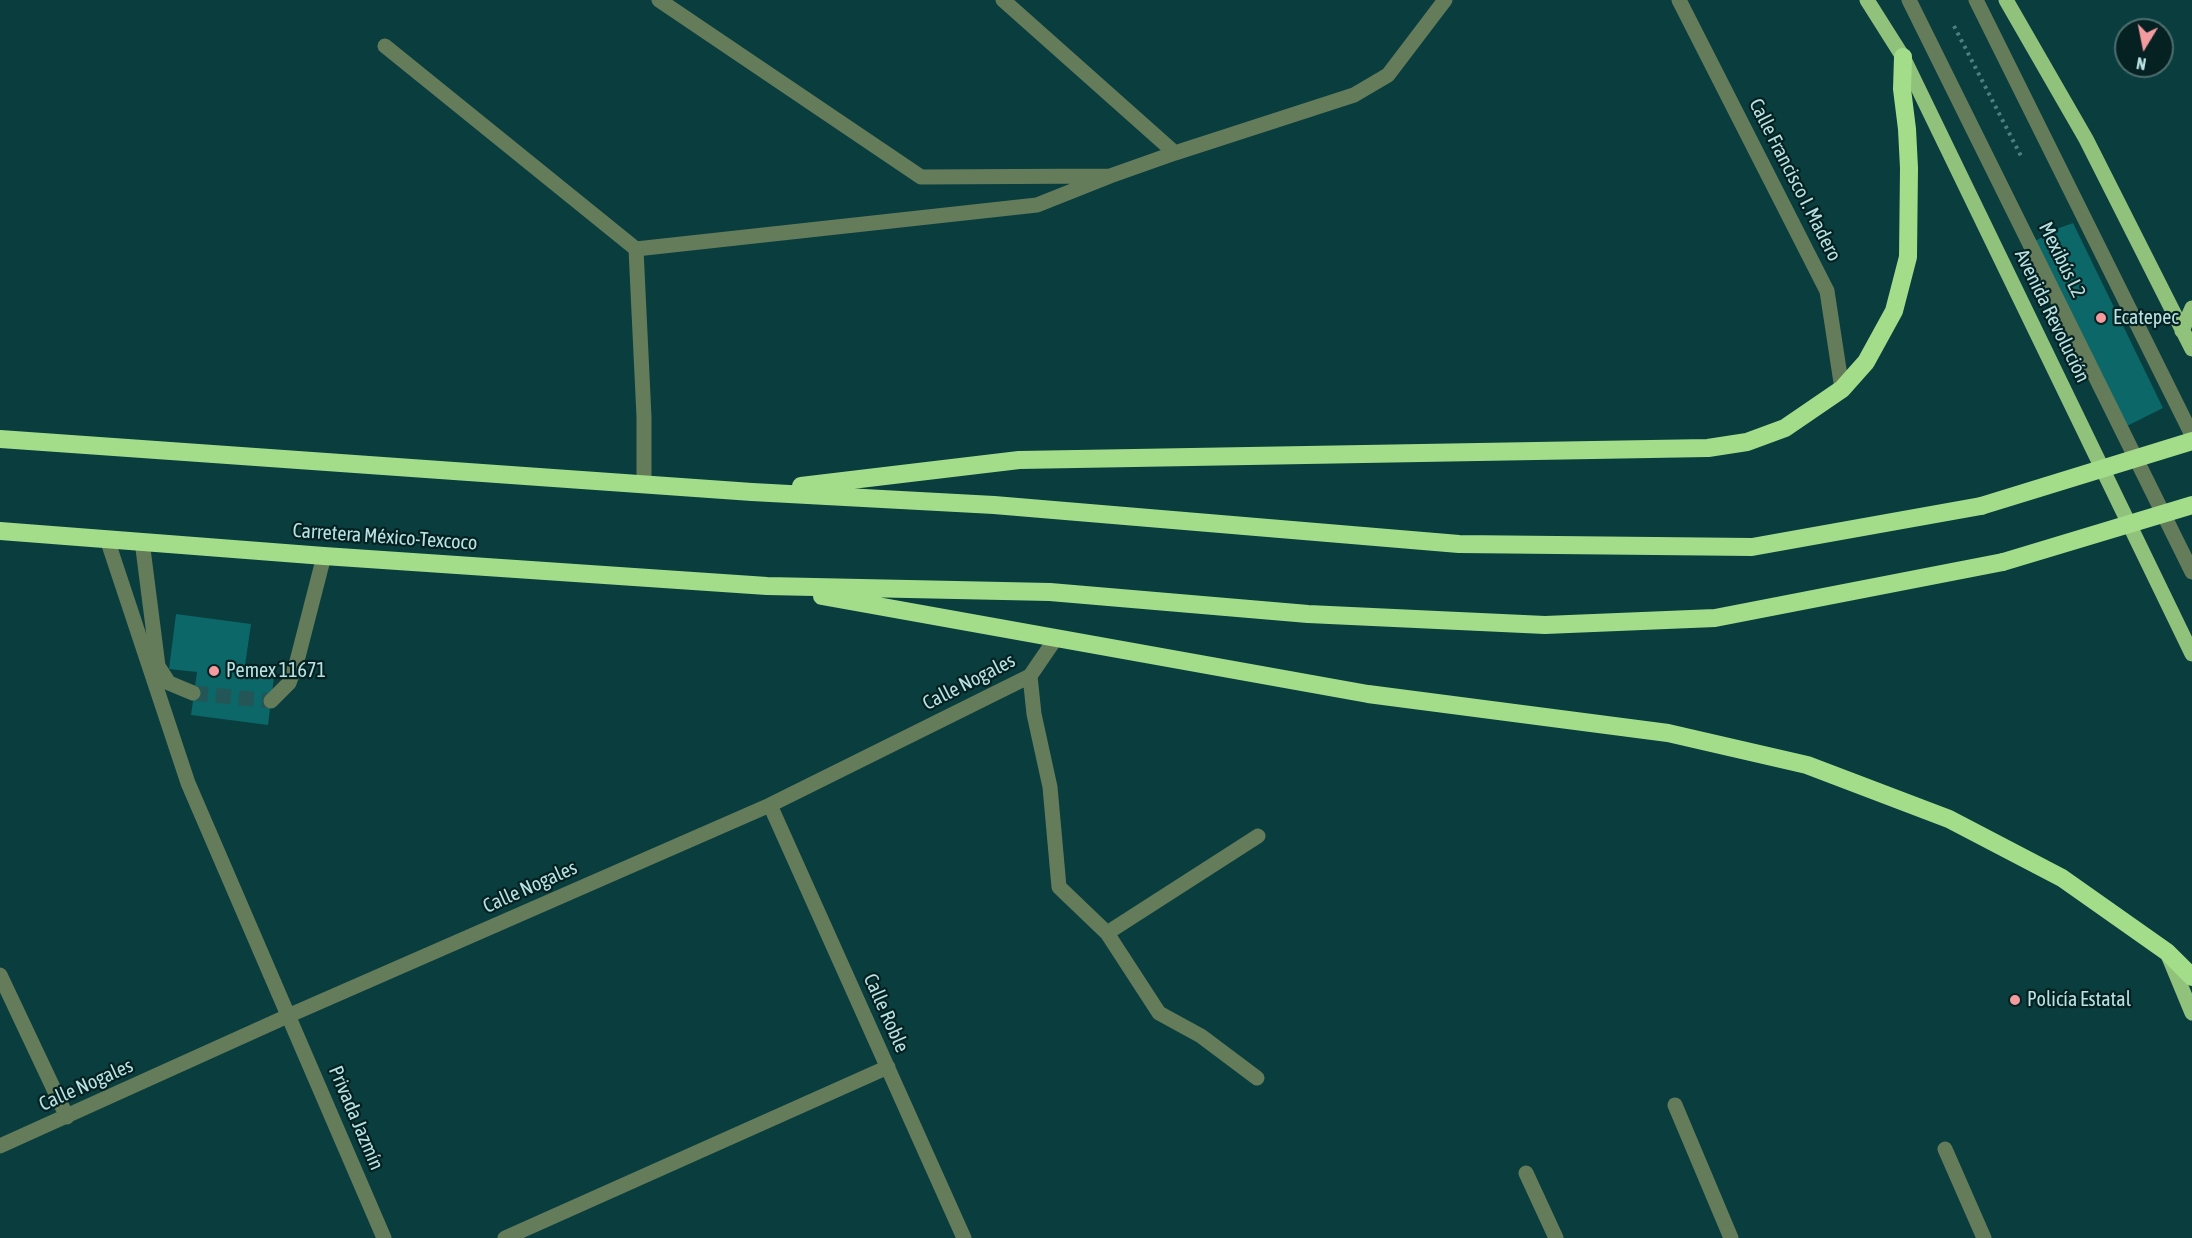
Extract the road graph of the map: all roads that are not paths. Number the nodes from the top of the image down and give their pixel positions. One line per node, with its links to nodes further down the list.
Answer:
1 (659, 0): 12 (street)
2 (1003, 0): 11 (street)
3 (1445, 0): 11 (street)
4 (1680, 0): 17 (street, Calle Francisco I. Madero)
5 (1867, 0): 10 (main road, Avenida Revolución)
6 (1909, 0): 28 (street, Mexibús L2)
7 (1977, 0): 18 (street, Mexibús L2)
8 (2006, 0): 15 (main road)
9 (385, 46): 13 (street)
10 (1903, 57): 17 (highway); 31 (main road, Avenida Revolución)
11 (1176, 153): 12 (street)
12 (1110, 176): 13 (street)
13 (636, 249): 21 (street)
14 (2192, 308): 15 (main road)
15 (2182, 331): 16 (main road)
16 (2192, 349)
17 (1842, 389): 22 (highway)
18 (2192, 435)
19 (0, 439): 21 (highway)
20 (2192, 441): 22 (highway, bridge)
21 (644, 484): 22 (highway)
22 (752, 492)
23 (2192, 505): 29 (highway, bridge)
24 (0, 531): 25 (highway, Carretera México-Texcoco)
25 (107, 539): 26 (highway, Carretera México-Texcoco); 42 (street, Privada Jazmín)
26 (142, 542): 27 (highway, Carretera México-Texcoco); 33 (street)
27 (324, 556): 29 (highway, Carretera México-Texcoco); 34 (street)
28 (2192, 572)
29 (767, 586): 30 (highway)
30 (1056, 638): 32 (street, Calle Nogales); 38 (highway)
31 (2192, 654)
32 (1030, 676): 35 (street, Calle Nogales); 37 (street)
33 (193, 693)
34 (271, 701)
35 (770, 805): 42 (street, Calle Nogales); 43 (street, Calle Roble)
36 (1258, 836): 37 (street)
37 (1107, 933): 44 (street)
38 (2167, 952): 40 (highway); 41 (main road)
39 (0, 975): 46 (street)
40 (2192, 977)
41 (2192, 1013)
42 (290, 1015): 46 (street, Calle Nogales); 50 (street, Privada Jazmín)
43 (888, 1067): 51 (street); 52 (street, Calle Roble)
44 (1257, 1078)
45 (1675, 1105): 54 (street)
46 (67, 1117): 47 (street, Calle Nogales)
47 (0, 1146)
48 (1945, 1149): 55 (street)
49 (1526, 1173): 53 (street)
50 (384, 1238)
51 (505, 1238)
52 (964, 1238)
53 (1556, 1238)
54 (1731, 1238)
55 (1984, 1238)

